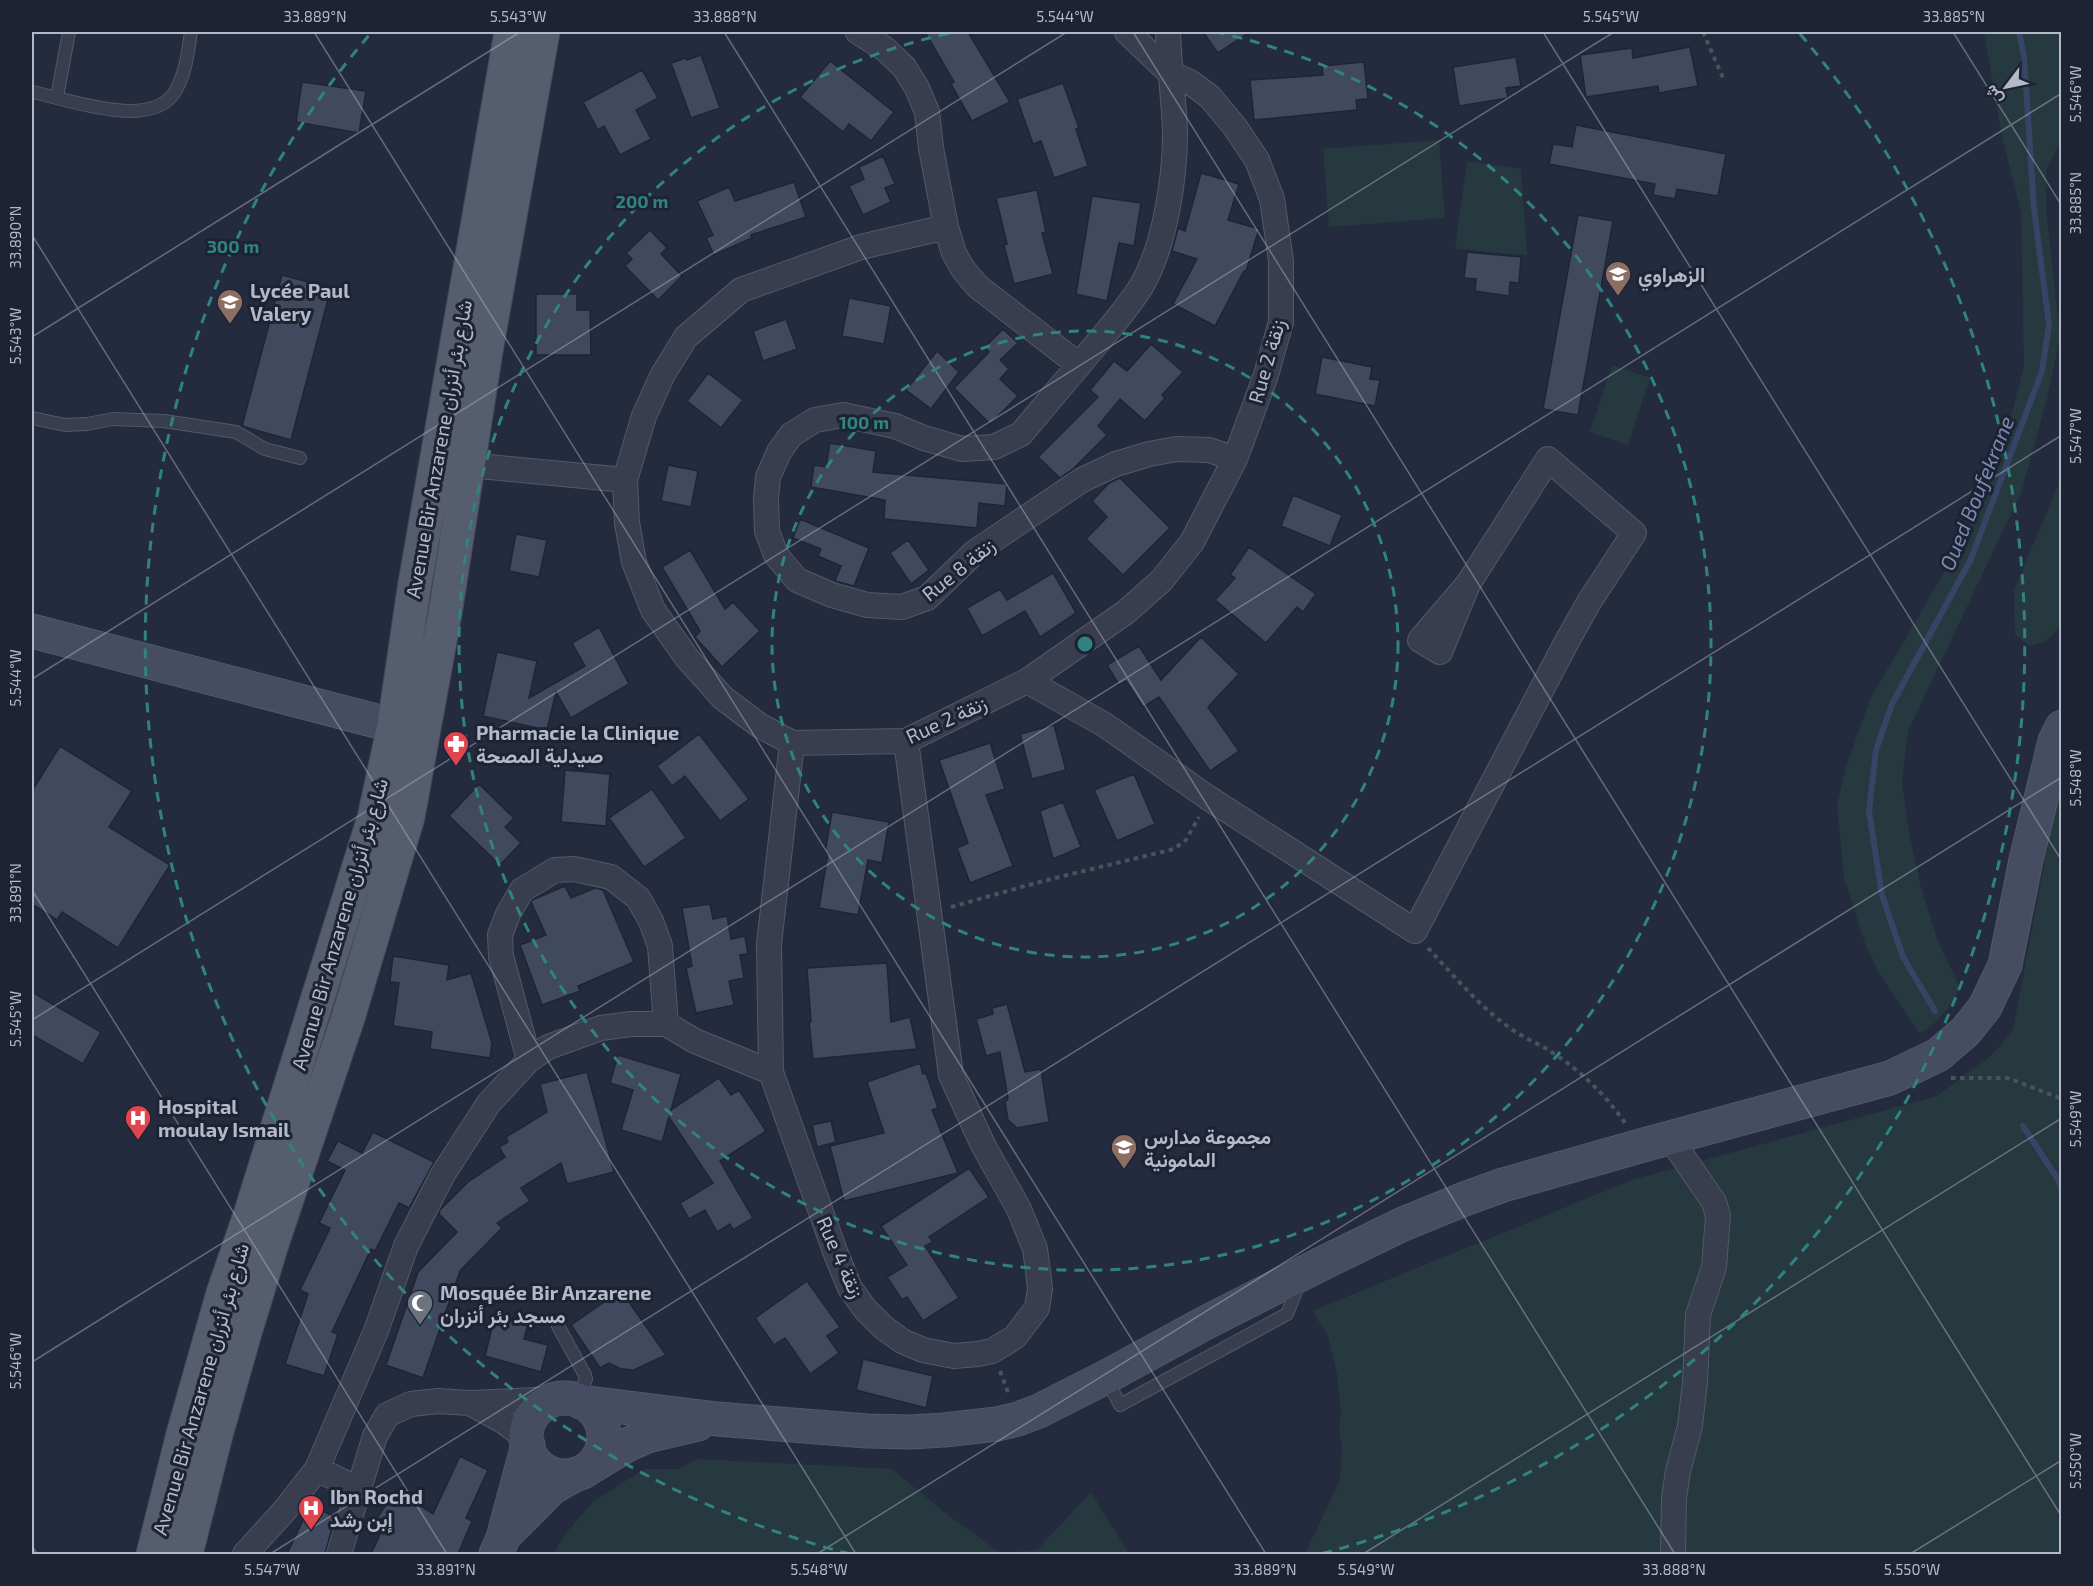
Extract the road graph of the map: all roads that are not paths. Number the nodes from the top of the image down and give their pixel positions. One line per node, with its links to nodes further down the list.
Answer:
1 (69, 32): 10 (lane)
2 (191, 32): 10 (lane)
3 (511, 32): 22 (main road, Avenue Bir Anzarene شارع بئر أنزران)
4 (543, 32): 16 (main road, Avenue Bir Anzarene شارع بئر أنزران)
5 (858, 32): 11 (street)
6 (1127, 32): 8 (street, Rue 2 زنقة)
7 (1168, 32): 8 (street, Rue 8 زنقة)
8 (1170, 73): 12 (street, Rue 8 زنقة); 15 (street, Rue 2 زنقة)
9 (32, 92): 10 (lane)
10 (57, 97)
11 (946, 227): 12 (street); 17 (street, Rue 2 زنقة)
12 (1079, 365): 15 (street, Rue 8 زنقة)
13 (32, 418): 14 (lane)
14 (300, 458)
15 (1235, 459): 20 (street, Rue 2 زنقة)
16 (469, 465): 17 (street); 22 (main road, Avenue Bir Anzarene شارع بئر أنزران)
17 (625, 480): 24 (street, Rue 2 زنقة)
18 (1468, 584): 20 (street)
19 (32, 631): 22 (main road)
20 (1027, 681): 23 (street, Rue 2 زنقة)
21 (2061, 728): 28 (main road)
22 (408, 729): 38 (main road, Avenue Bir Anzarene شارع بئر أنزران); 39 (main road, Avenue Bir Anzarene شارع بئر أنزران)
23 (906, 741): 24 (street, Rue 2 زنقة); 27 (street, Rue 4 زنقة)
24 (792, 743): 27 (street, Rue 4 زنقة)
25 (666, 1024): 26 (street); 26 (street); 27 (street)
26 (529, 1060): 34 (street)
27 (771, 1072)
28 (1655, 1142): 32 (main road); 42 (street)
29 (558, 1326): 30 (lane)
30 (572, 1400): 31 (street); 32 (main road); 33 (main road); 35 (main road)
31 (470, 1403): 33 (street); 36 (street)
32 (717, 1419): 35 (main road)
33 (527, 1442): 35 (main road); 37 (main road)
34 (317, 1469): 36 (street); 40 (street)
35 (582, 1472): 37 (main road)
36 (360, 1490): 41 (street)
37 (500, 1546)
38 (153, 1554)
39 (186, 1554)
40 (245, 1554)
41 (339, 1554)
42 (1673, 1554)

